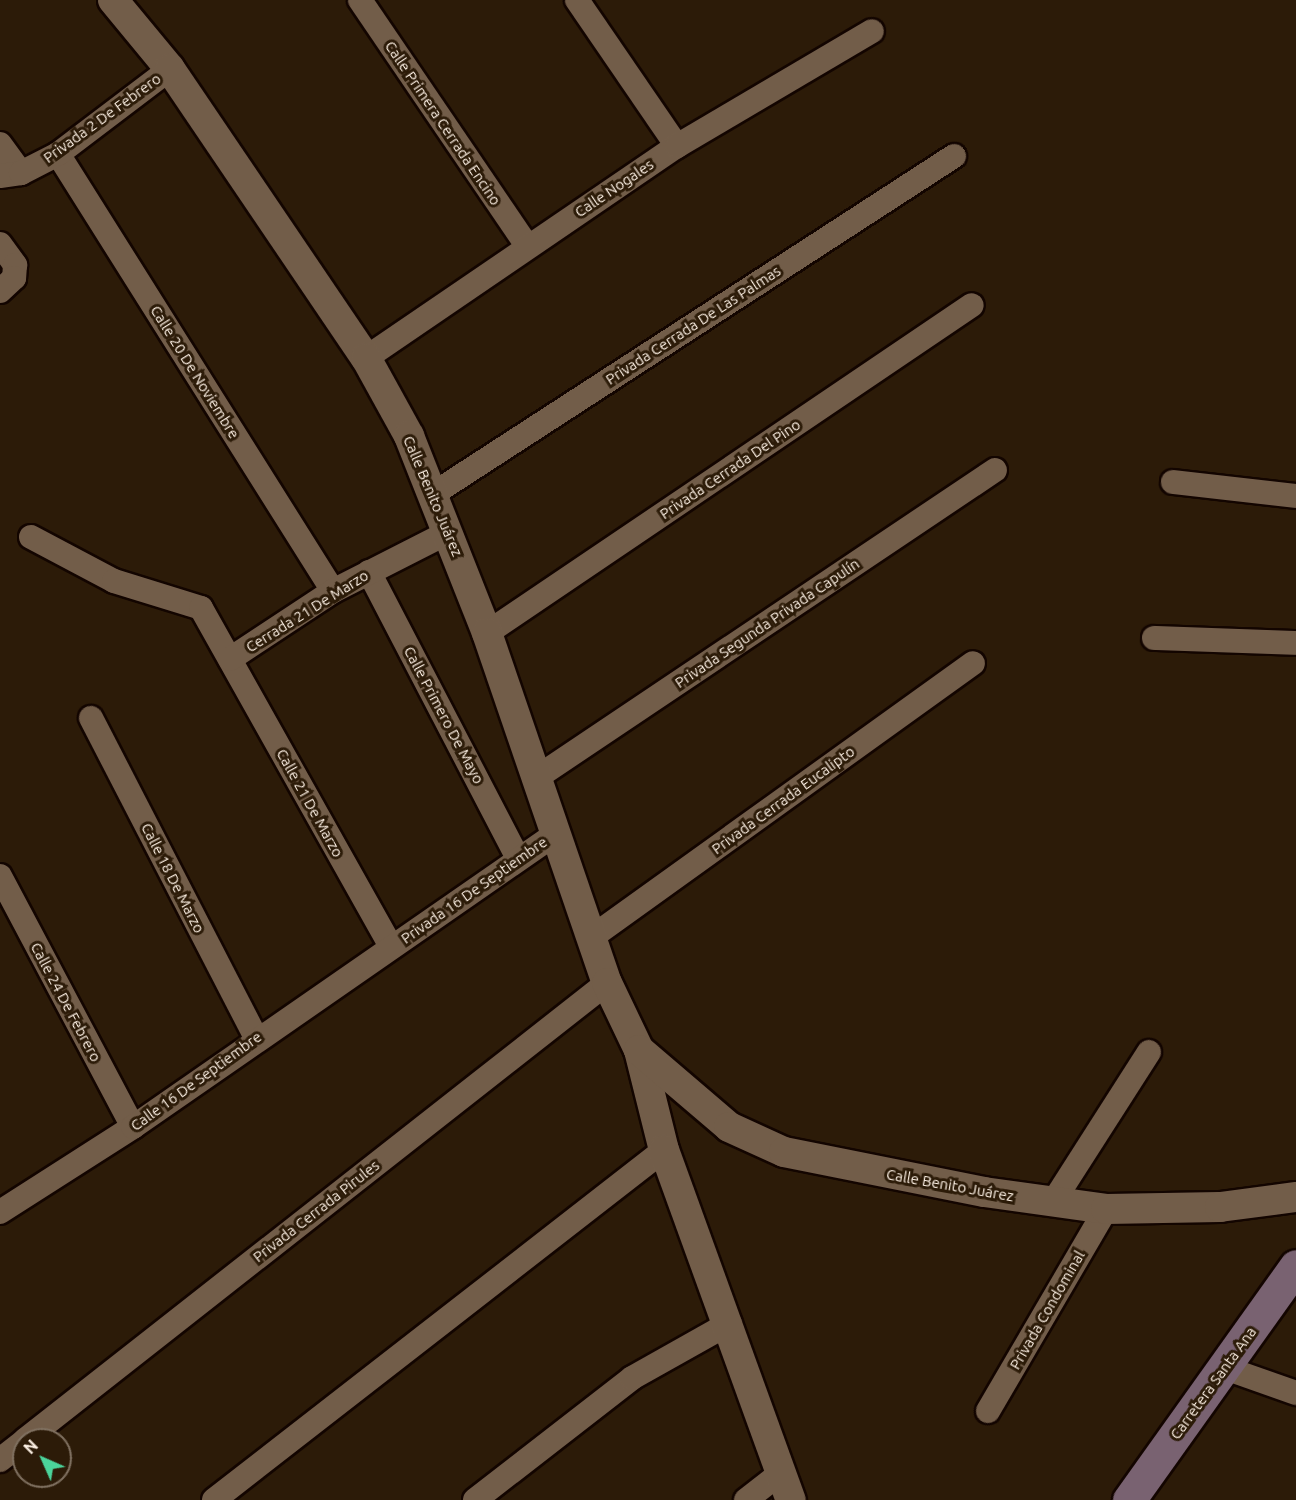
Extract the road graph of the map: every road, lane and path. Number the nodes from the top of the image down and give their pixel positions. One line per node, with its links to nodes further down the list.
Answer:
1 (113, 0): 5 (street, Calle Benito Juárez)
2 (360, 0): 12 (street, Calle Primera Cerrada Encino)
3 (577, 0): 7 (street)
4 (872, 31): 7 (street, Calle Nogales)
5 (170, 69): 8 (street, Privada 2 De Febrero); 15 (street, Calle Benito Juárez)
6 (0, 144): 10 (street)
7 (677, 146): 12 (street, Calle Nogales)
8 (58, 154): 10 (street, Privada 2 De Febrero); 23 (street, Calle 20 De Noviembre)
9 (954, 156): 18 (street, Privada Cerrada De Las Palmas)
10 (11, 175)
11 (0, 244): 13 (street)
12 (527, 246): 15 (street, Calle Nogales)
13 (0, 291)
14 (972, 305): 24 (street, Privada Cerrada Del Pino)
15 (366, 358): 18 (street, Calle Benito Juárez)
16 (995, 471): 30 (street, Privada Segunda Privada Capulín)
17 (1173, 482): 19 (street)
18 (433, 494): 20 (street, Calle Benito Juárez)
19 (1296, 496)
20 (449, 532): 22 (street, Cerrada 21 De Marzo); 24 (street, Calle Benito Juárez)
21 (31, 537): 27 (street, Calle 21 De Marzo)
22 (369, 572): 23 (street, Cerrada 21 De Marzo); 32 (street, Calle Primero De Mayo)
23 (333, 591): 27 (street, Cerrada 21 De Marzo)
24 (488, 633): 30 (street, Calle Benito Juárez)
25 (1154, 638): 26 (street)
26 (1296, 643)
27 (230, 658): 35 (street, Calle 21 De Marzo)
28 (973, 663): 34 (street, Privada Cerrada Eucalipto)
29 (91, 718): 37 (street, Calle 18 De Marzo)
30 (539, 776): 31 (street, Calle Benito Juárez)
31 (557, 833): 32 (street, Privada 16 De Septiembre); 34 (street, Calle Benito Juárez)
32 (519, 858): 35 (street, Privada 16 De Septiembre)
33 (0, 876): 40 (street, Calle 24 De Febrero)
34 (592, 937): 36 (street, Calle Benito Juárez)
35 (391, 947): 37 (street, Calle 16 De Septiembre)
36 (607, 983): 38 (street, Calle Benito Juárez); 51 (street, Privada Cerrada Pirules)
37 (256, 1038): 40 (street, Calle 16 De Septiembre)
38 (639, 1050): 41 (street, Calle Benito Juárez); 43 (street, Calle Benito Juárez)
39 (1149, 1052): 43 (street)
40 (132, 1127): 45 (street, Calle 16 De Septiembre)
41 (664, 1150): 47 (street, Calle Benito Juárez); 55 (street)
42 (1296, 1197): 44 (street, Calle Benito Juárez)
43 (1053, 1202): 44 (street, Calle Benito Juárez)
44 (1106, 1209): 50 (street, Privada Condominal)
45 (0, 1212)
46 (1296, 1266): 48 (main road, Carretera Santa Ana)
47 (730, 1323): 54 (street, Calle Benito Juárez); 56 (street)
48 (1225, 1368): 49 (street); 58 (main road, Carretera Santa Ana)
49 (1296, 1393)
50 (988, 1410)
51 (39, 1428)
52 (12, 1450): 53 (street, Privada Cerrada Pirules)
53 (0, 1460)
54 (787, 1486): 57 (street)
55 (214, 1500)
56 (475, 1500)
57 (746, 1500)
58 (1129, 1500)

